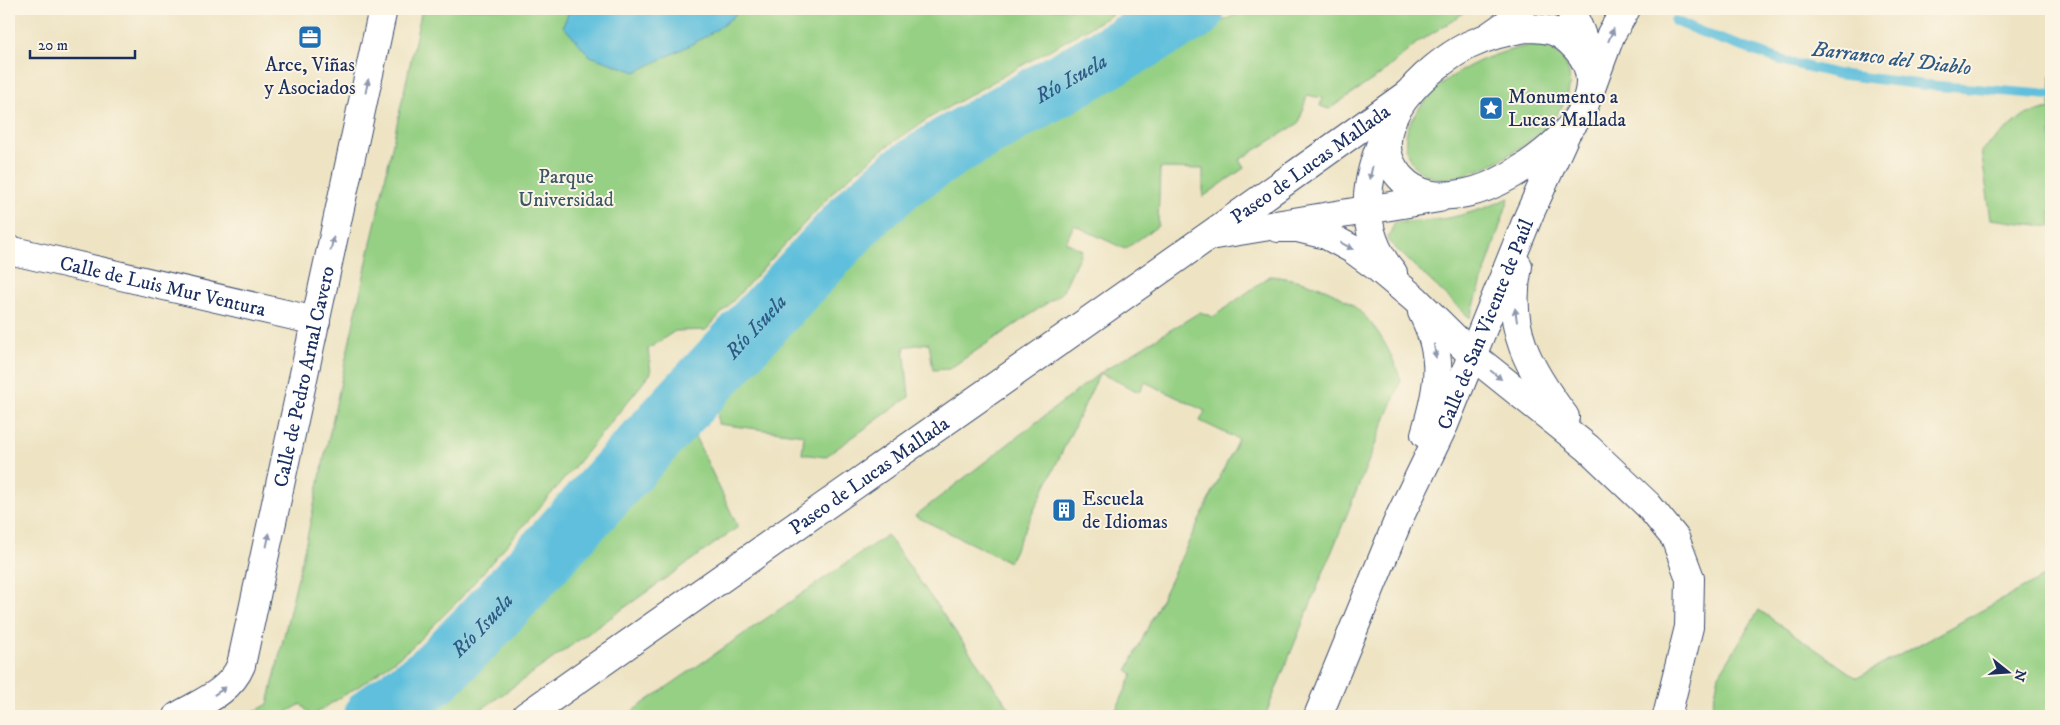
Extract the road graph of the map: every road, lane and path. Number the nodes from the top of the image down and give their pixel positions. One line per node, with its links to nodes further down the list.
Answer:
1 (384, 9): 18 (street, Calle de Pedro Arnal Cavero, one-way to 1)
2 (1521, 9): 6 (street)
3 (1553, 9): 6 (street)
4 (1570, 9): 7 (street)
5 (1626, 9): 7 (street, one-way to 5)
6 (1497, 34): 7 (street); 8 (street)
7 (1588, 86): 10 (street)
8 (1409, 93): 9 (street, Calle de San Vicente de Paúl); 15 (street, Paseo de Lucas Mallada)
9 (1388, 127): 11 (street); 12 (street, Calle de San Vicente de Paúl, one-way to 12)
10 (1567, 131): 11 (street, Paseo de Lucas Mallada); 13 (street, Calle de San Vicente de Paúl)
11 (1449, 196): 12 (street, Paseo de Lucas Mallada)
12 (1368, 210): 14 (street, Paseo de Lucas Mallada); 17 (street, Calle de San Vicente de Paúl)
13 (1529, 215): 19 (street, Calle de San Vicente de Paúl); 20 (street, one-way to 13)
14 (1267, 228): 15 (street, Paseo de Lucas Mallada); 17 (street, one-way to 17)
15 (1212, 235): 23 (street, Paseo de Lucas Mallada)
16 (9, 250): 18 (street, Calle de Luis Mur Ventura)
17 (1415, 299): 19 (street); 21 (street, Calle de San Vicente de Paúl, one-way to 21)
18 (316, 321): 22 (street, Calle de Pedro Arnal Cavero, one-way to 18)
19 (1473, 356): 20 (street, one-way to 20); 21 (street, Calle de San Vicente de Paúl)
20 (1588, 448): 25 (street)
21 (1400, 516): 24 (street, Calle de San Vicente de Paúl)
22 (178, 716)
23 (526, 716)
24 (1318, 716)
25 (1667, 716)

